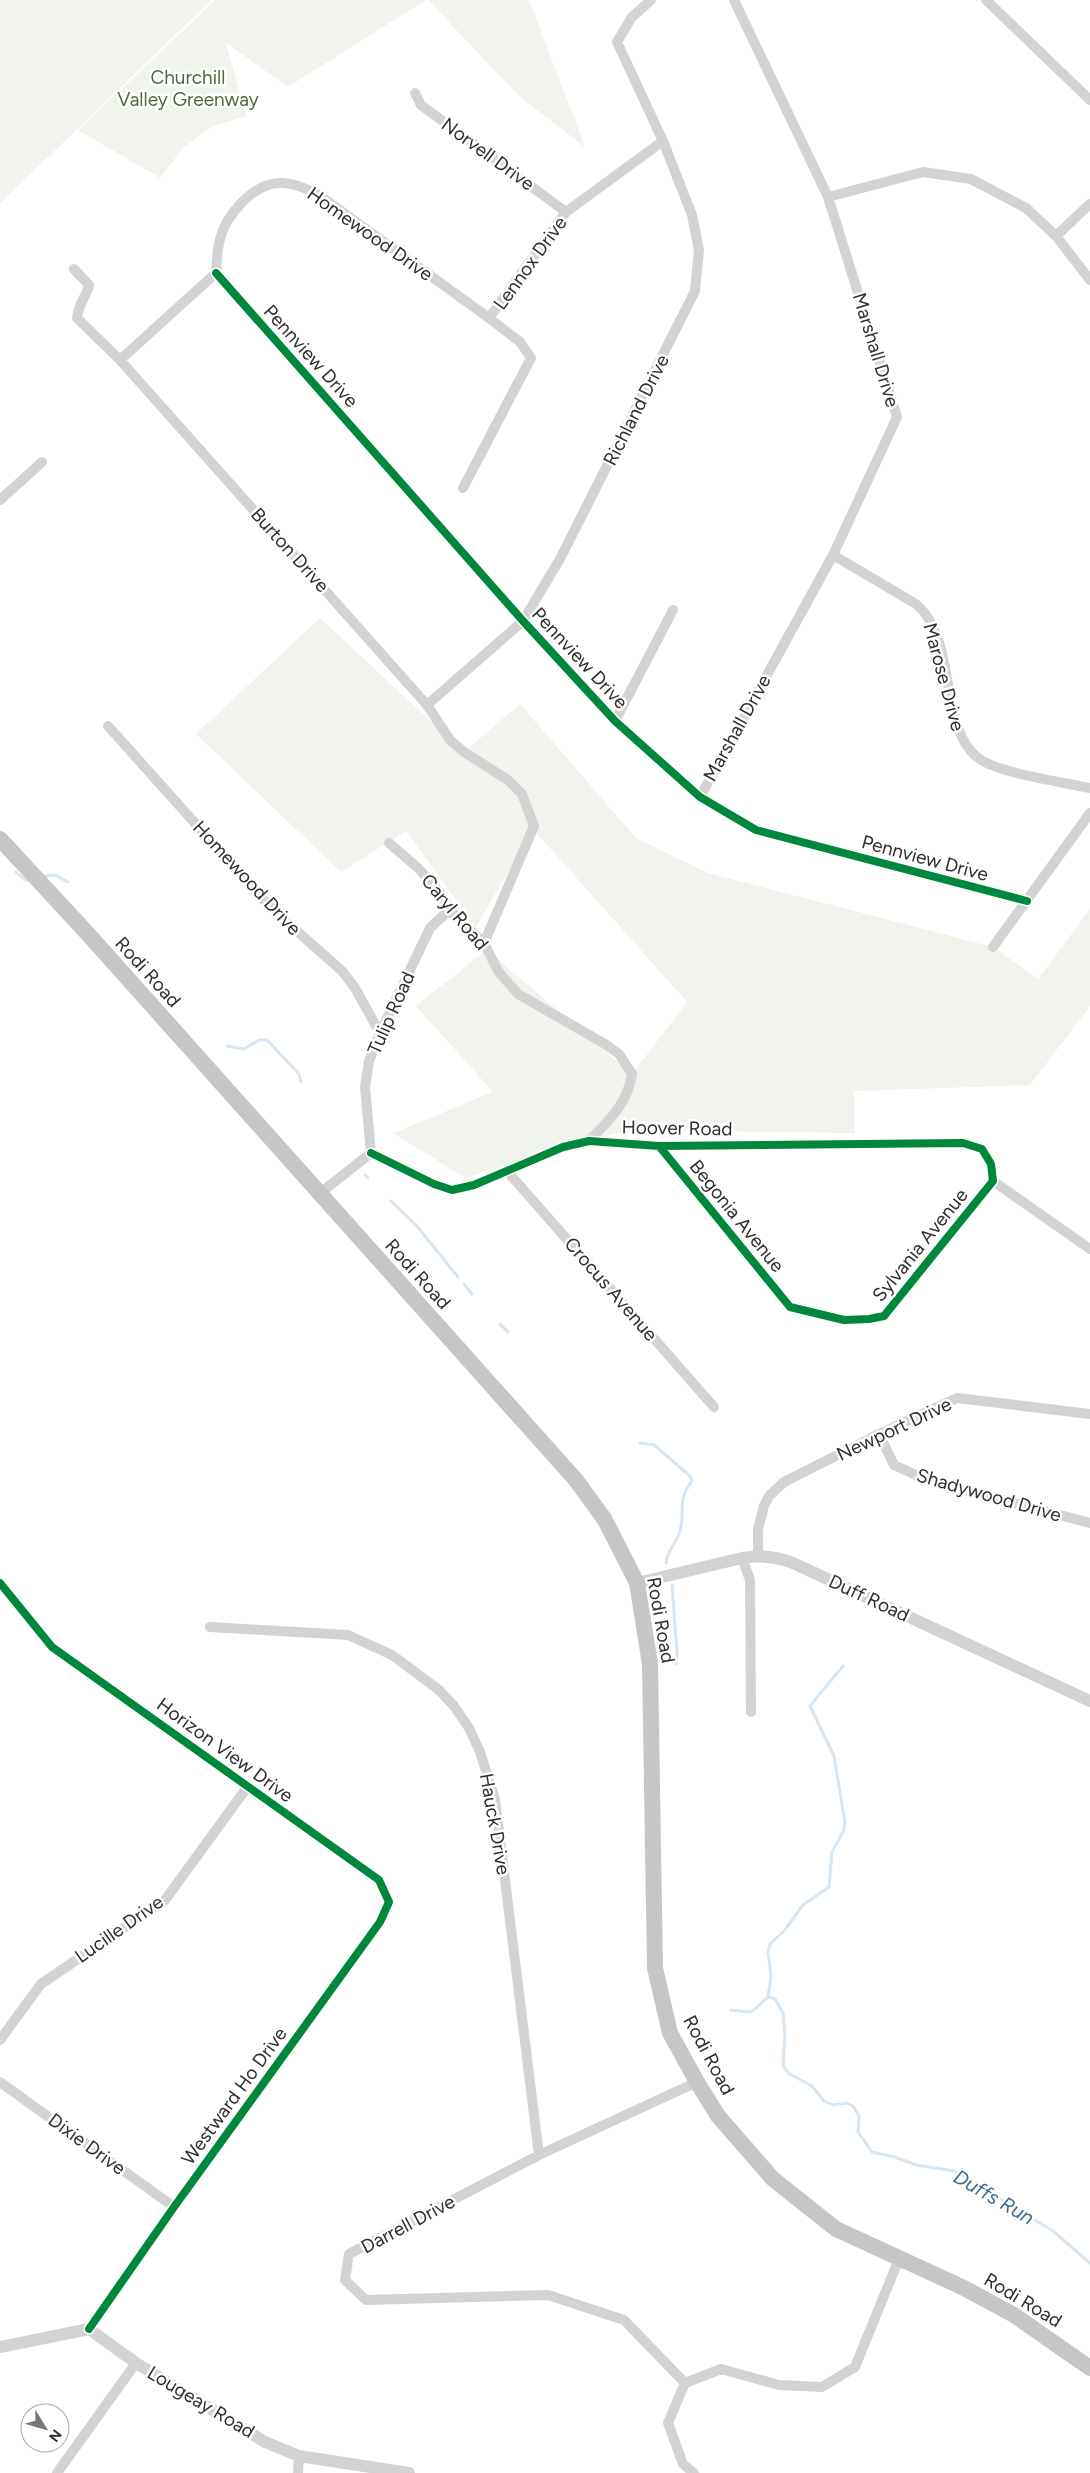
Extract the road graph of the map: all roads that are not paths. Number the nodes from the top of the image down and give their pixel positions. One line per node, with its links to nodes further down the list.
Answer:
1 (651, 0): 6 (street, Richland Drive)
2 (734, 0): 7 (street, Marshall Drive)
3 (986, 0): 5 (street)
4 (415, 93): 9 (street, Norvell Drive)
5 (1090, 100)
6 (663, 141): 9 (street, Lennox Drive); 21 (street, Richland Drive)
7 (828, 197): 10 (street); 19 (street, Marshall Drive)
8 (1090, 204): 10 (street)
9 (566, 212): 14 (street, Lennox Drive)
10 (1056, 236): 13 (street)
11 (74, 269): 15 (street, Burton Drive)
12 (216, 273): 14 (street, Homewood Drive); 15 (street); 21 (street, Pennview Drive)
13 (1090, 280)
14 (489, 318): 17 (street, Lennox Drive)
15 (120, 360): 22 (street, Burton Drive)
16 (42, 462): 18 (street)
17 (463, 488)
18 (0, 500)
19 (833, 555): 25 (street, Marose Drive); 26 (street, Marshall Drive)
20 (672, 610): 23 (street)
21 (523, 621): 22 (street, Richland Drive); 23 (street, Pennview Drive)
22 (427, 705): 32 (street, Burton Drive)
23 (615, 720): 26 (street, Pennview Drive)
24 (108, 726): 34 (street, Homewood Drive)
25 (1090, 788)
26 (700, 797): 30 (street, Pennview Drive)
27 (1090, 813): 30 (street)
28 (0, 838): 41 (main road, Rodi Road)
29 (388, 843): 31 (street, Caryl Road)
30 (1027, 901): 33 (street)
31 (452, 912): 32 (street, Caryl Road); 34 (street, Tulip Road)
32 (484, 944): 35 (street, Caryl Road)
33 (993, 947)
34 (380, 1033): 37 (street, Tulip Road)
35 (589, 1141): 36 (street, Hoover Road); 39 (street, Hoover Road)
36 (659, 1146): 38 (street, Hoover Road); 43 (street, Begonia Avenue)
37 (371, 1153): 39 (street, Hoover Road); 41 (street)
38 (991, 1164): 40 (street, Sylvania Avenue)
39 (507, 1171): 44 (street, Crocus Avenue)
40 (993, 1181): 42 (street); 43 (street, Sylvania Avenue)
41 (319, 1194): 51 (main road, Rodi Road)
42 (1090, 1249)
43 (790, 1307)
44 (714, 1407)
45 (1090, 1414): 46 (street, Newport Drive)
46 (879, 1434): 47 (street, Shadywood Drive); 48 (street, Newport Drive)
47 (1090, 1523)
48 (758, 1556): 49 (street, Duff Road); 53 (street, Duff Road)
49 (742, 1558): 51 (street, Duff Road); 54 (street)
50 (0, 1583): 55 (street, Horizon View Drive)
51 (637, 1583): 59 (main road, Rodi Road)
52 (210, 1627): 60 (street, Hauck Drive)
53 (1090, 1700)
54 (751, 1712)
55 (248, 1786): 56 (street, Horizon View Drive); 57 (street, Lucille Drive)
56 (379, 1880): 61 (street, Westward Ho Drive)
57 (0, 2040)
58 (0, 2082): 61 (street, Dixie Drive)
59 (697, 2082): 60 (street, Darrell Drive); 62 (main road, Rodi Road)
60 (539, 2155): 67 (street, Darrell Drive)
61 (174, 2207): 63 (street, Westward Ho Drive)
62 (899, 2259): 66 (main road, Rodi Road); 67 (street)
63 (89, 2329): 64 (street); 65 (street, Lougeay Road)
64 (0, 2348)
65 (136, 2363): 68 (street, Lougeay Road); 69 (street)
66 (1090, 2368)
67 (685, 2383): 72 (street)
68 (299, 2456): 70 (street); 71 (street, Lougeay Road)
69 (57, 2473)
70 (298, 2473)
71 (410, 2473)
72 (694, 2473)

